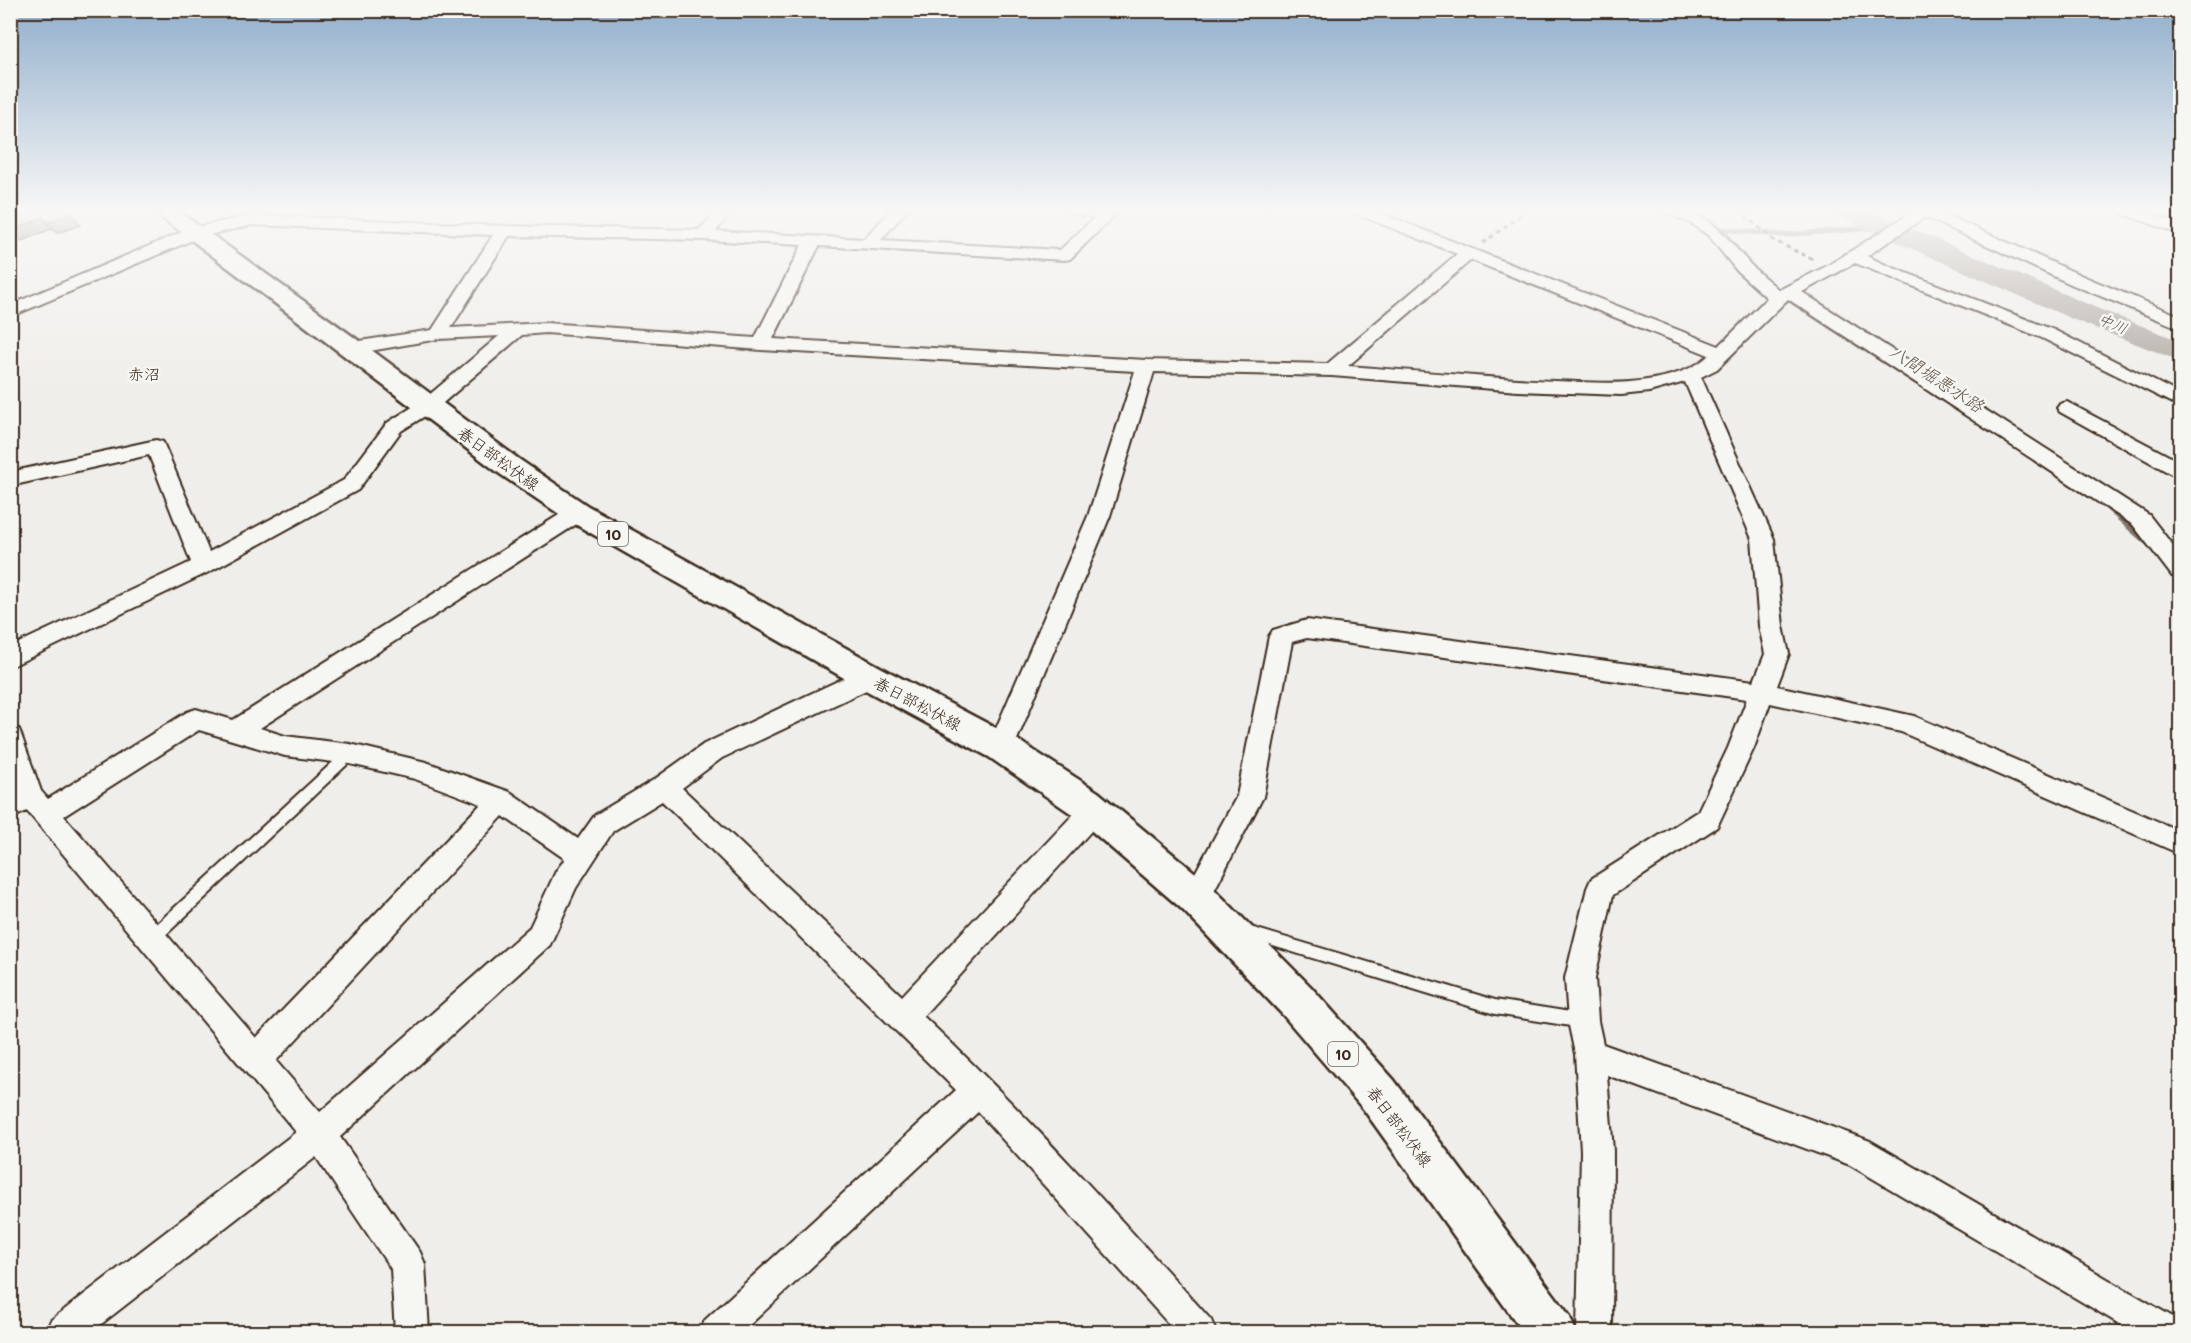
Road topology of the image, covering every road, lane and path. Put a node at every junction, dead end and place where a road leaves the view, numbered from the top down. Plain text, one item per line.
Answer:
1 (102, 273) edge
2 (250, 273) edge
3 (477, 273) edge
4 (797, 273) edge
5 (1446, 273) edge
6 (1516, 273) edge
7 (1751, 273) edge
8 (1827, 273) edge
9 (1889, 273) edge
10 (2060, 273) edge
11 (1782, 294) junction
12 (10, 312) edge
13 (2181, 322) edge
14 (518, 329) junction
15 (438, 334) junction
16 (761, 344) junction
17 (353, 348) junction
18 (1721, 353) junction
19 (1146, 366) junction
20 (1332, 370) junction
21 (1691, 375) junction
22 (2181, 401) edge
23 (429, 405) junction
24 (2067, 408) dead end
25 (2181, 470) edge
26 (10, 479) edge
27 (578, 513) junction
28 (202, 565) junction
29 (2181, 570) edge
30 (10, 657) edge
31 (870, 677) junction
32 (1761, 692) junction
33 (236, 731) junction
34 (10, 736) edge
35 (1001, 747) junction
36 (350, 754) junction
37 (664, 787) junction
38 (501, 800) junction
39 (29, 806) edge
40 (1094, 810) junction
41 (2181, 843) edge
42 (582, 856) junction
43 (1209, 911) junction
44 (152, 938) junction
45 (903, 1017) junction
46 (1583, 1021) junction
47 (1590, 1054) junction
48 (256, 1060) junction
49 (979, 1090) junction
50 (319, 1134) junction
51 (63, 1332) edge
52 (412, 1332) edge
53 (717, 1332) edge
54 (1199, 1332) edge
55 (1552, 1332) edge
56 (1594, 1332) edge
57 (2166, 1332) edge

1 - 12 street
2 - 17 main road, 春日部松伏線 / 10
3 - 15 street
4 - 16 street
5 - 20 street
6 - 18 street
7 - 11 street
8 - 11 street
9 - 22 street
10 - 13 street
11 - 18 street
11 - 29 street
14 - 15 street
14 - 16 street
14 - 23 street
15 - 17 street
16 - 19 street
17 - 23 main road, 春日部松伏線 / 10
18 - 21 street
19 - 20 street
19 - 35 street
20 - 21 street
21 - 32 street
23 - 27 main road, 春日部松伏線 / 10
23 - 28 street
24 - 25 street
26 - 28 street
27 - 31 main road, 春日部松伏線 / 10
27 - 33 street
28 - 30 street
31 - 35 main road, 春日部松伏線 / 10
31 - 37 street
32 - 41 street
32 - 43 street
32 - 46 street
33 - 36 street
33 - 39 street
34 - 39 street
35 - 40 main road, 春日部松伏線 / 10
36 - 38 street
36 - 44 lane
37 - 42 street
37 - 45 street
38 - 42 street
38 - 48 street
39 - 44 street
40 - 43 main road, 春日部松伏線 / 10
40 - 45 street
42 - 50 street
43 - 46 lane
43 - 55 main road, 春日部松伏線 / 10
44 - 48 street
45 - 49 street
46 - 47 street
47 - 56 street
47 - 57 street
48 - 50 street
49 - 53 street
49 - 54 street
50 - 51 street
50 - 52 street

